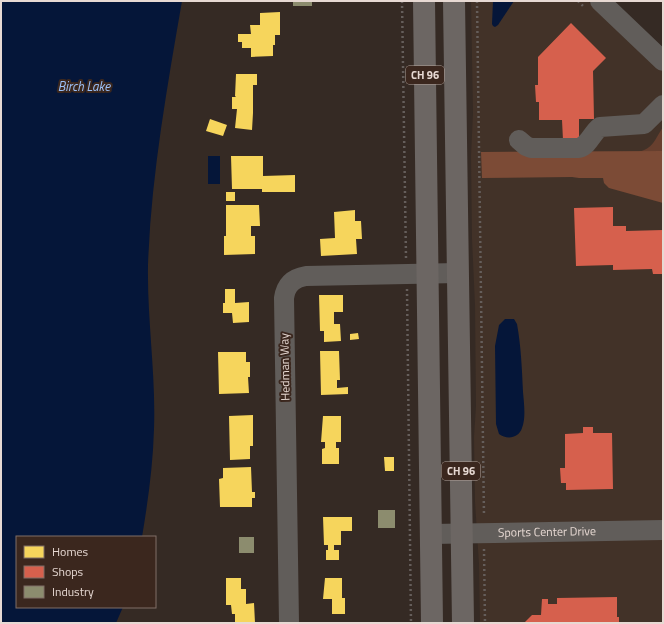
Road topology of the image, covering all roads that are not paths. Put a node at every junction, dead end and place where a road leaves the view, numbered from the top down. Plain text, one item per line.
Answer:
1 (424, 1) edge
2 (454, 1) edge
3 (600, 1) edge
4 (663, 61) edge
5 (663, 105) edge
6 (520, 140) dead end
7 (458, 273) junction
8 (428, 274) junction
9 (663, 530) edge
10 (462, 533) junction
11 (431, 534) junction
12 (289, 623) edge
13 (432, 623) edge
14 (463, 623) edge

1 - 8 main road, CH 96
2 - 7 main road, CH 96
3 - 4 street
5 - 6 street
7 - 8 street, Hedman Way
7 - 10 main road, CH 96
8 - 11 main road, CH 96
8 - 12 street, Hedman Way
9 - 10 street, Sports Center Drive
10 - 11 street, Sports Center Drive
10 - 14 main road, CH 96
11 - 13 main road, CH 96

